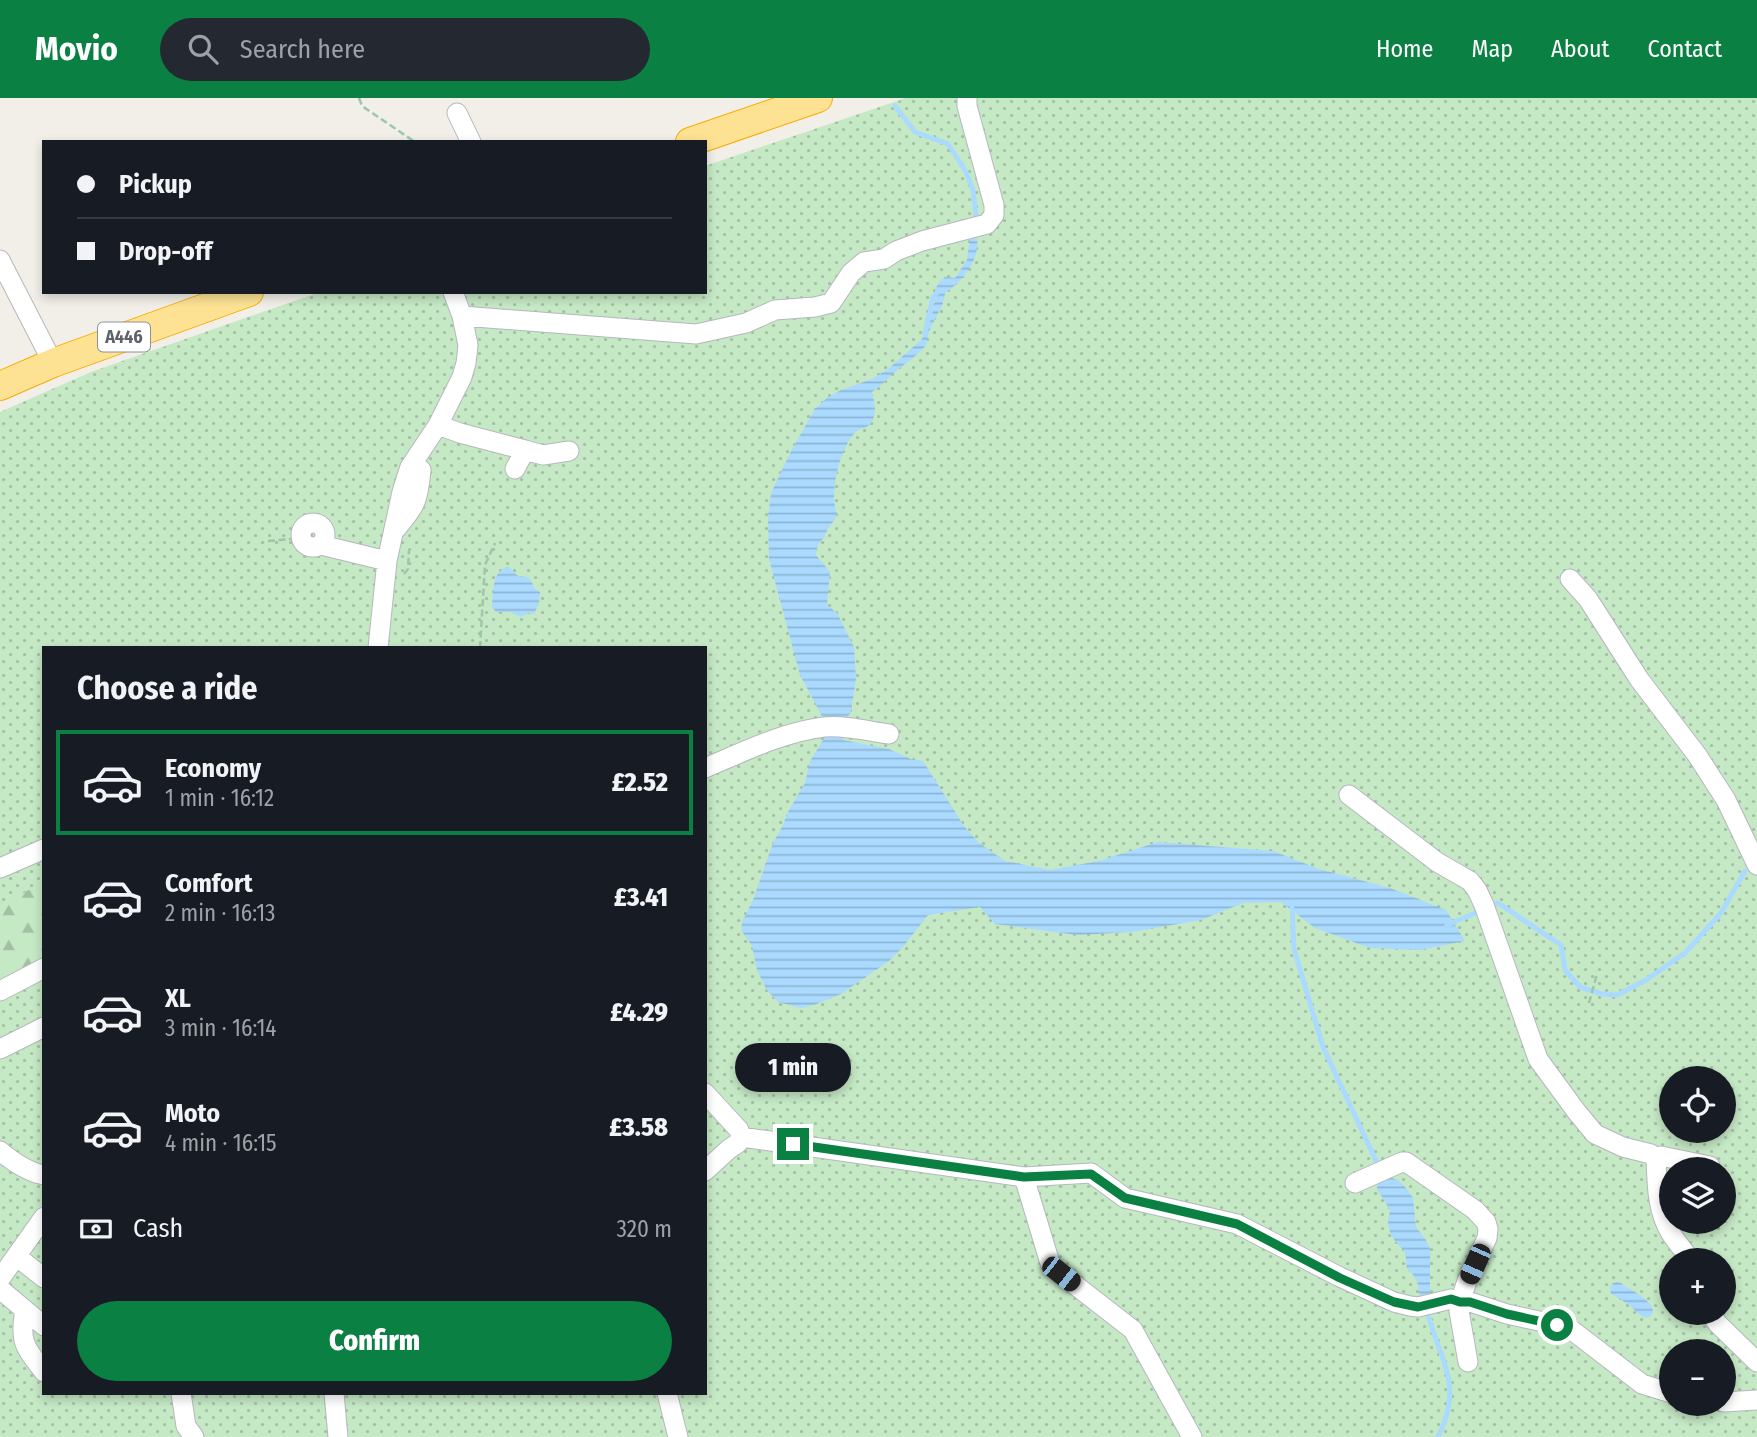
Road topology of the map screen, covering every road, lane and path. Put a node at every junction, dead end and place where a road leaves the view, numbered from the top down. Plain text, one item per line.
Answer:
1 (359, 98) edge
2 (818, 98) edge
3 (967, 98) edge
4 (457, 113) dead end
5 (412, 140) edge
6 (470, 140) edge
7 (696, 140) edge
8 (0, 260) edge
9 (243, 294) edge
10 (454, 294) edge
11 (462, 316) junction
12 (53, 363) junction
13 (0, 386) edge
14 (438, 425) junction
15 (525, 450) junction
16 (569, 451) dead end
17 (515, 469) dead end
18 (302, 538) joint
19 (268, 541) dead end
20 (495, 543) dead end
21 (387, 561) junction
22 (1570, 579) dead end
23 (378, 646) edge
24 (480, 646) edge
25 (889, 734) dead end
26 (707, 767) edge
27 (1349, 795) dead end
28 (42, 850) edge
29 (1757, 865) edge
30 (0, 867) edge
31 (42, 969) edge
32 (1597, 974) dead end
33 (0, 991) edge
34 (1589, 1003) dead end
35 (42, 1028) edge
36 (0, 1049) edge
37 (707, 1095) edge
38 (741, 1137) junction
39 (0, 1151) edge
40 (1656, 1156) junction
41 (1661, 1157) edge
42 (707, 1169) edge
43 (42, 1175) edge
44 (1024, 1177) junction
45 (1355, 1183) dead end
46 (42, 1220) edge
47 (1681, 1248) edge
48 (16, 1256) junction
49 (42, 1276) edge
50 (0, 1279) edge
51 (0, 1289) edge
52 (1450, 1301) junction
53 (25, 1310) junction
54 (42, 1324) edge
55 (1719, 1325) edge
56 (1468, 1362) dead end
57 (1757, 1362) edge
58 (42, 1369) edge
59 (1659, 1389) edge
60 (181, 1395) edge
61 (334, 1395) edge
62 (668, 1395) edge
63 (1757, 1400) edge
64 (1736, 1401) edge
65 (188, 1433) edge
66 (338, 1437) edge
67 (678, 1437) edge
68 (1192, 1437) edge

1 - 5 path
2 - 7 highway
3 - 11 lane
4 - 6 lane
8 - 12 lane
9 - 12 highway, A446
10 - 11 lane
11 - 14 lane
12 - 13 highway, A446
14 - 15 lane
14 - 21 lane
15 - 16 lane
15 - 17 lane
18 - 19 path
18 - 21 lane
20 - 24 path
21 - 23 lane
22 - 29 lane
25 - 26 lane
27 - 40 lane
28 - 30 lane
31 - 33 lane
32 - 34 path
35 - 36 lane
37 - 38 lane
38 - 42 lane
38 - 44 lane
39 - 43 lane
40 - 41 lane
40 - 47 lane
44 - 52 lane
44 - 68 lane
45 - 52 lane
46 - 48 lane
48 - 49 lane
48 - 50 lane
51 - 53 lane
52 - 56 lane
52 - 59 lane
53 - 54 lane
53 - 58 lane
55 - 57 lane
60 - 65 lane
61 - 66 lane
62 - 67 lane
63 - 64 lane

